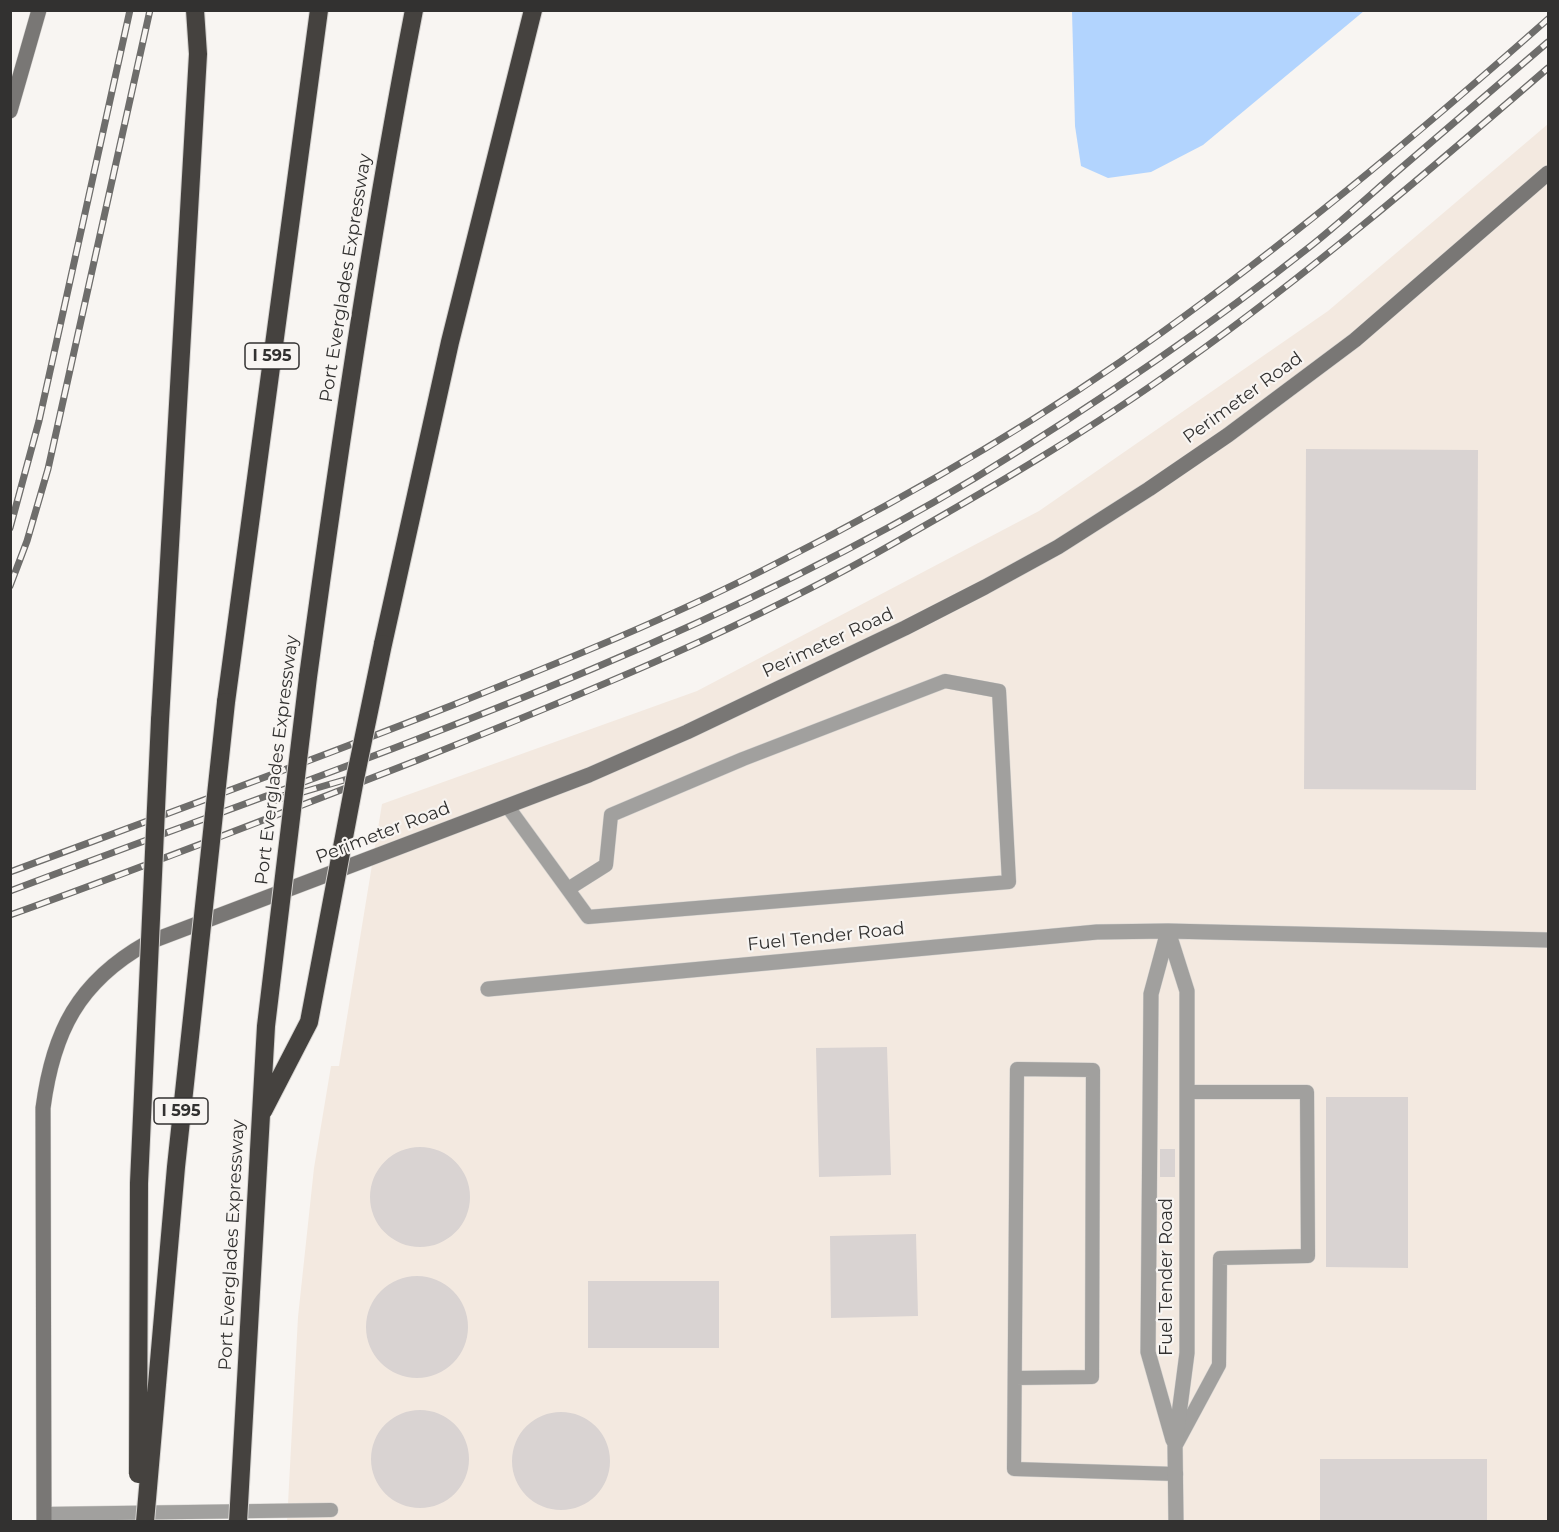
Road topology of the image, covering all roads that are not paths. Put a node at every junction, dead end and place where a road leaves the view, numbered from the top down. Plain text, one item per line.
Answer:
1 (39, 10) edge
2 (195, 10) edge
3 (319, 10) edge
4 (414, 10) edge
5 (533, 10) edge
6 (10, 111) edge
7 (1548, 173) edge
8 (508, 807) junction
9 (568, 889) junction
10 (1168, 931) junction
11 (1548, 940) edge
12 (488, 989) dead end
13 (1187, 1092) junction
14 (260, 1118) junction
15 (1015, 1378) junction
16 (1175, 1445) junction
17 (1176, 1474) junction
18 (331, 1510) dead end
19 (44, 1518) edge
20 (138, 1521) edge
21 (145, 1521) edge
22 (238, 1521) edge
23 (1176, 1521) edge

1 - 6 street
2 - 20 highway, bridge
3 - 21 highway, I 595, bridge
4 - 14 highway, Port Everglades Expressway, bridge
5 - 14 highway, bridge
7 - 8 street, Perimeter Road
8 - 9 lane
8 - 19 street, Perimeter Road
9 - 9 lane
10 - 11 street, Fuel Tender Road
10 - 12 street, Fuel Tender Road
10 - 13 street, Fuel Tender Road
10 - 16 street, Fuel Tender Road
13 - 16 street, Fuel Tender Road
13 - 16 lane
14 - 22 highway, Port Everglades Expressway, bridge
15 - 15 lane
15 - 17 lane
16 - 17 street, Fuel Tender Road
17 - 23 street, Fuel Tender Road
18 - 19 lane

